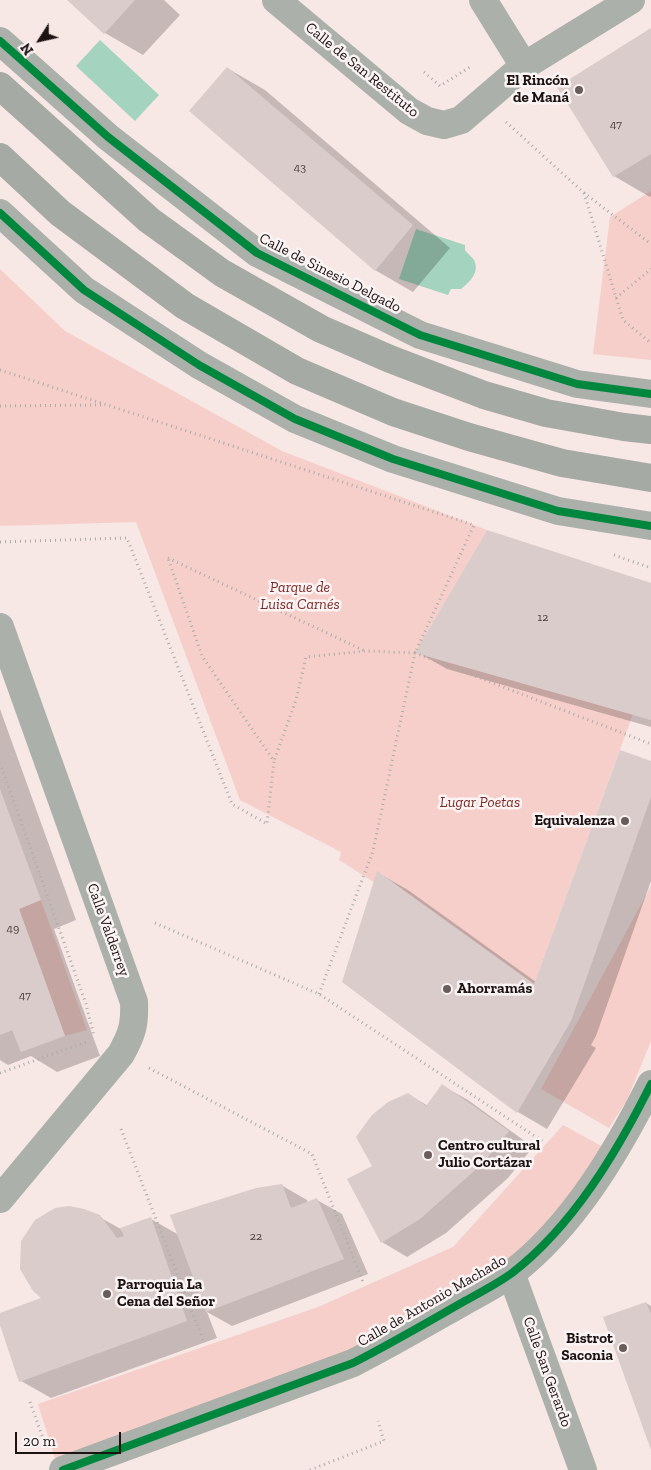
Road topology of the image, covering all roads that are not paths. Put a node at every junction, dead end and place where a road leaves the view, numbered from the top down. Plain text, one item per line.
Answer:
1 (276, 0) edge
2 (483, 0) edge
3 (631, 0) edge
4 (0, 41) edge
5 (524, 66) junction
6 (0, 86) edge
7 (0, 156) edge
8 (0, 213) edge
9 (651, 394) edge
10 (651, 430) edge
11 (651, 478) edge
12 (651, 526) edge
13 (0, 628) edge
14 (651, 1084) edge
15 (0, 1199) edge
16 (511, 1273) junction
17 (63, 1470) edge
18 (583, 1470) edge

1 - 5 street, Calle de San Restituto
2 - 5 street
3 - 5 street, Calle de San Restituto
4 - 9 street, Calle de Sinesio Delgado
6 - 10 main road
7 - 11 main road
8 - 12 street
13 - 15 street, Calle Valderrey
14 - 16 street, Calle de Antonio Machado
16 - 17 street, Calle de Antonio Machado
16 - 18 street, Calle San Gerardo

